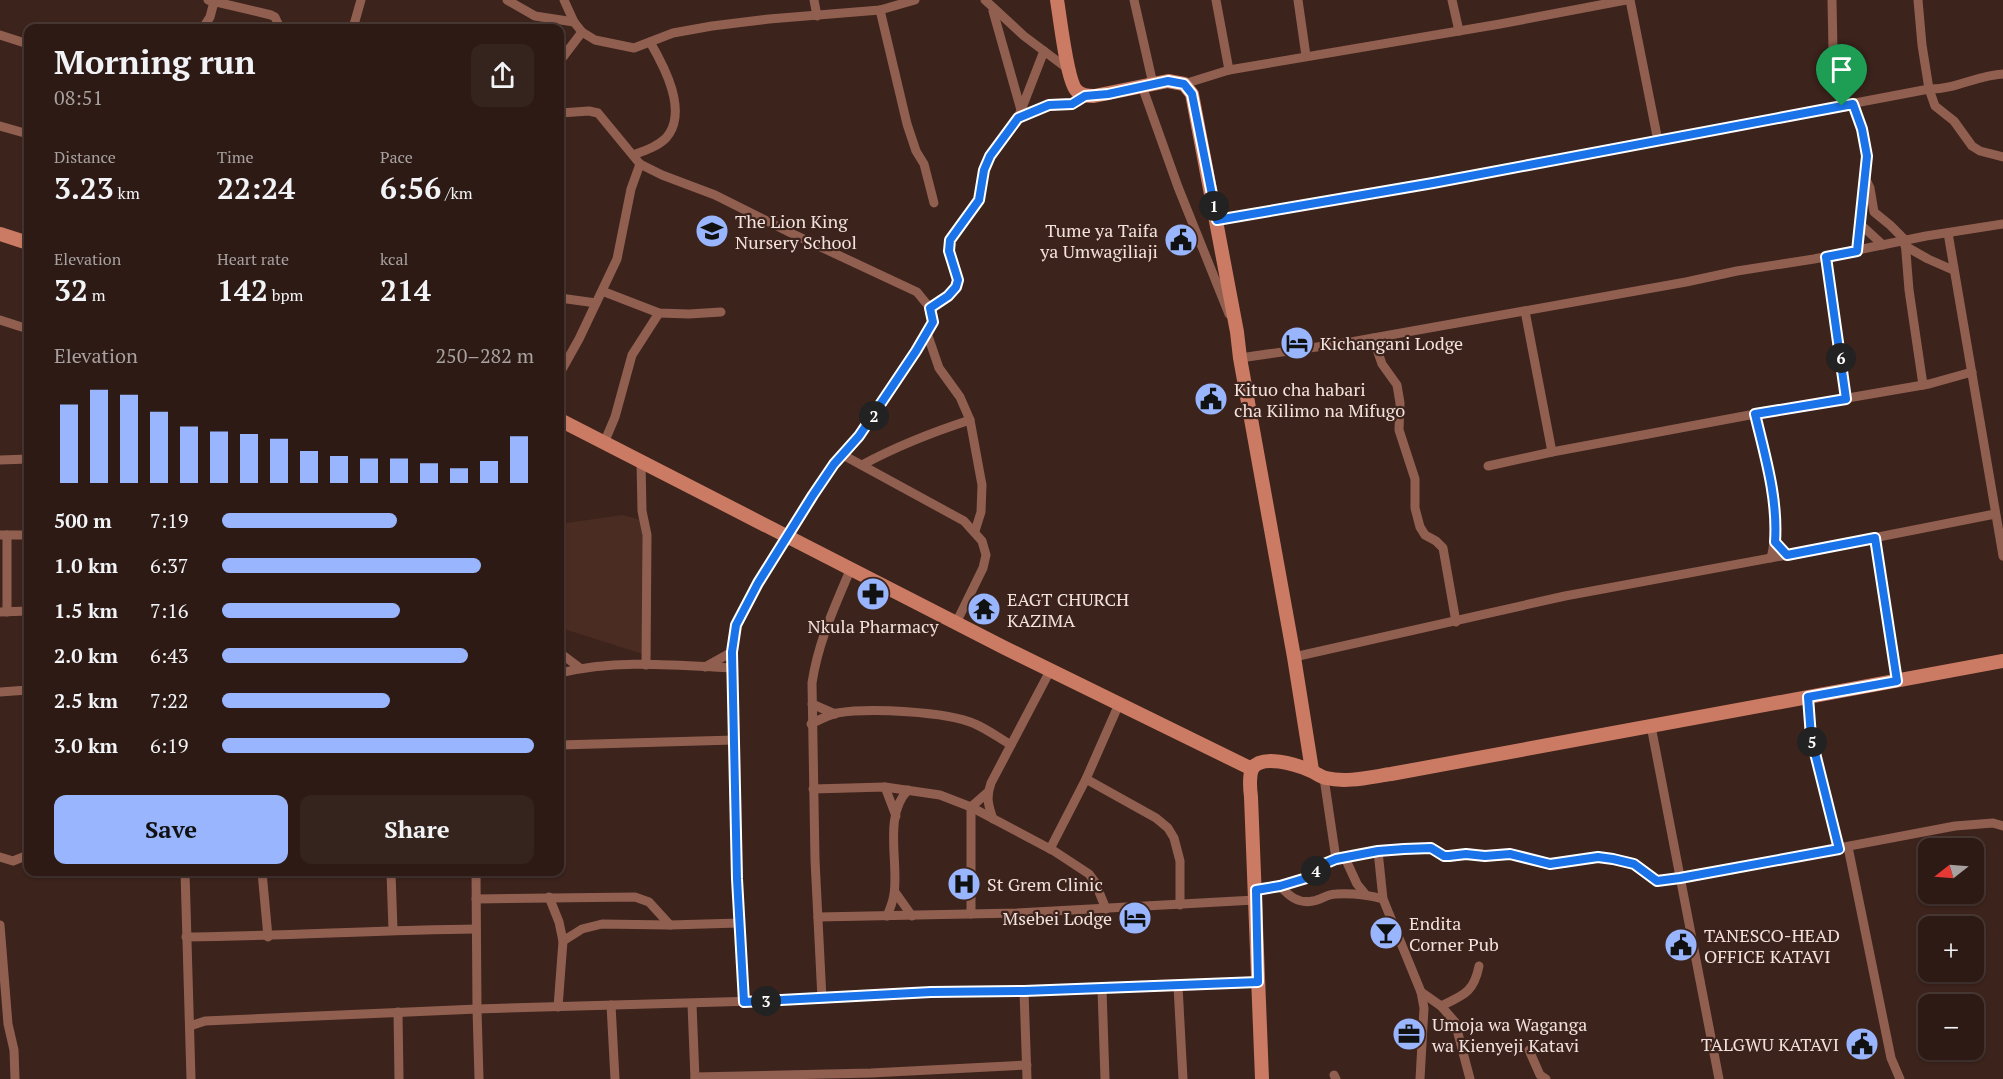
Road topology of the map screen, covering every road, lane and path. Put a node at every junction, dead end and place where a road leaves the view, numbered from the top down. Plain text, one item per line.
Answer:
1 (361, 0) edge
2 (507, 0) edge
3 (564, 0) edge
4 (814, 0) edge
5 (915, 0) edge
6 (985, 0) edge
7 (1057, 0) edge
8 (1134, 0) edge
9 (1216, 0) edge
10 (1298, 0) edge
11 (1452, 0) edge
12 (1628, 0) edge
13 (1832, 0) edge
14 (1918, 0) edge
15 (211, 1) edge
16 (993, 9) junction
17 (880, 10) junction
18 (817, 16) junction
19 (574, 22) junction
20 (545, 23) edge
21 (206, 24) edge
22 (278, 24) edge
23 (354, 24) edge
24 (1459, 31) junction
25 (582, 32) junction
26 (0, 35) edge
27 (650, 42) junction
28 (24, 43) edge
29 (1044, 51) junction
30 (564, 56) edge
31 (1306, 56) junction
32 (1068, 69) junction
33 (1229, 70) junction
34 (2003, 74) edge
35 (1184, 84) junction
36 (1148, 85) junction
37 (1929, 89) junction
38 (1085, 96) junction
39 (1853, 104) junction
40 (1842, 106) junction
41 (564, 113) edge
42 (1020, 114) junction
43 (0, 126) edge
44 (24, 133) edge
45 (1658, 141) junction
46 (633, 155) junction
47 (2003, 157) edge
48 (640, 164) junction
49 (1865, 178) junction
50 (934, 203) dead end
51 (1217, 220) junction
52 (1859, 223) junction
53 (2003, 224) edge
54 (1948, 233) junction
55 (0, 234) edge
56 (24, 242) edge
57 (1905, 243) junction
58 (1883, 245) junction
59 (1857, 251) junction
60 (1826, 257) junction
61 (1953, 270) junction
62 (602, 291) junction
63 (564, 299) edge
64 (596, 303) junction
65 (930, 308) junction
66 (1525, 311) junction
67 (721, 312) dead end
68 (659, 313) junction
69 (0, 320) edge
70 (24, 328) edge
71 (1237, 332) junction
72 (927, 333) junction
73 (1373, 338) junction
74 (1240, 358) junction
75 (564, 366) edge
76 (1972, 372) junction
77 (1923, 385) junction
78 (1846, 399) junction
79 (1755, 414) junction
80 (970, 420) junction
81 (564, 422) edge
82 (604, 443) junction
83 (1552, 452) junction
84 (843, 455) junction
85 (24, 459) edge
86 (0, 460) edge
87 (641, 462) junction
88 (862, 465) junction
89 (1488, 466) dead end
90 (1995, 514) junction
91 (975, 531) junction
92 (3, 535) edge
93 (24, 535) edge
94 (785, 537) junction
95 (1875, 538) junction
96 (1775, 542) junction
97 (1787, 555) junction
98 (2003, 556) edge
99 (1772, 558) junction
100 (851, 568) junction
101 (24, 611) edge
102 (3, 612) edge
103 (1456, 622) junction
104 (956, 623) junction
105 (732, 652) junction
106 (564, 656) edge
107 (1294, 657) junction
108 (2003, 662) edge
109 (646, 665) junction
110 (705, 667) junction
111 (580, 668) junction
112 (732, 668) junction
113 (1051, 669) junction
114 (564, 672) edge
115 (1897, 681) junction
116 (24, 690) edge
117 (0, 692) edge
118 (1808, 697) junction
119 (812, 704) junction
120 (1119, 704) junction
121 (835, 714) junction
122 (811, 724) junction
123 (1651, 726) junction
124 (734, 740) junction
125 (564, 745) edge
126 (1011, 745) junction
127 (1252, 769) junction
128 (1318, 774) junction
129 (1086, 779) junction
130 (885, 787) junction
131 (813, 789) junction
132 (908, 790) junction
133 (987, 793) junction
134 (970, 807) junction
135 (896, 816) junction
136 (993, 819) junction
137 (2003, 826) edge
138 (1057, 835) junction
139 (1035, 841) junction
140 (1843, 848) junction
141 (1050, 849) junction
142 (1378, 851) junction
143 (0, 857) edge
144 (24, 857) edge
145 (1340, 858) junction
146 (185, 876) edge
147 (262, 876) edge
148 (391, 876) edge
149 (476, 876) edge
150 (1680, 878) junction
151 (1280, 886) junction
152 (895, 892) junction
153 (1255, 895) junction
154 (1366, 895) junction
155 (549, 897) junction
156 (476, 899) junction
157 (1383, 899) junction
158 (1180, 905) junction
159 (1106, 909) junction
160 (971, 914) junction
161 (912, 915) junction
162 (887, 916) junction
163 (818, 917) junction
164 (739, 923) junction
165 (0, 925) edge
166 (670, 925) junction
167 (476, 929) junction
168 (393, 930) junction
169 (268, 936) junction
170 (186, 937) junction
171 (563, 941) junction
172 (1479, 966) dead end
173 (1258, 982) junction
174 (1178, 986) junction
175 (1102, 989) junction
176 (1024, 991) junction
177 (1422, 992) junction
178 (822, 999) junction
179 (744, 1002) junction
180 (692, 1004) junction
181 (611, 1005) junction
182 (1441, 1006) junction
183 (558, 1007) junction
184 (477, 1008) junction
185 (189, 1011) junction
186 (398, 1012) junction
187 (205, 1021) junction
188 (190, 1026) junction
189 (1529, 1050) dead end
190 (1027, 1065) junction
191 (948, 1074) edge
192 (871, 1076) edge
193 (695, 1078) edge
194 (15, 1079) edge
195 (192, 1079) edge
196 (399, 1079) edge
197 (480, 1079) edge
198 (615, 1079) edge
199 (1027, 1079) edge
200 (1105, 1079) edge
201 (1183, 1079) edge
202 (1262, 1079) edge
203 (1420, 1079) edge
204 (1470, 1079) edge
205 (1546, 1079) edge
206 (1719, 1079) edge
207 (1900, 1079) edge

1 - 23 street
2 - 20 street
3 - 19 street
4 - 18 street
5 - 17 street
6 - 16 street
7 - 32 street
8 - 36 street
9 - 33 street
10 - 31 street
11 - 24 street
12 - 24 street
12 - 45 street
13 - 40 street
14 - 37 street
15 - 21 street
15 - 22 street
16 - 29 street
16 - 42 street
17 - 18 street
17 - 50 street
18 - 27 street
19 - 20 street
19 - 25 street
24 - 31 street
25 - 27 street
25 - 30 street
26 - 28 street
27 - 46 street
29 - 32 street
29 - 42 street
31 - 33 street
32 - 38 street
33 - 35 street
34 - 37 street
35 - 36 street
35 - 51 street
36 - 38 street
36 - 71 street
37 - 39 street
37 - 47 street
38 - 42 street
39 - 40 street
39 - 49 street
40 - 45 street
41 - 46 street
42 - 65 street
43 - 44 street
45 - 51 street
46 - 48 street
48 - 62 street
48 - 65 street
49 - 52 street
49 - 57 street
51 - 71 street
52 - 58 street
52 - 59 street
53 - 54 street
54 - 57 street
54 - 61 street
55 - 56 street
57 - 58 street
57 - 61 street
57 - 77 street
58 - 59 street
59 - 60 street
60 - 66 street
60 - 78 street
61 - 76 street
62 - 64 street
62 - 68 street
63 - 64 street
64 - 75 street
65 - 72 street
66 - 73 street
66 - 83 street
67 - 68 street
68 - 82 street
69 - 70 street
71 - 74 street
72 - 80 street
72 - 84 street
73 - 74 street
73 - 103 street
74 - 107 street
76 - 77 street
76 - 90 street
77 - 78 street
78 - 79 street
79 - 83 street
79 - 96 street
80 - 88 street
80 - 91 street
81 - 82 street
82 - 87 street
83 - 89 street
84 - 88 street
84 - 94 street
85 - 86 street
87 - 94 street
87 - 109 street
88 - 91 street
90 - 95 street
90 - 98 street
91 - 104 street
92 - 93 street
92 - 102 street
94 - 100 street
94 - 105 street
95 - 97 street
95 - 115 street
96 - 97 street
96 - 99 street
97 - 99 street
99 - 103 street
100 - 104 street
100 - 119 street
101 - 102 street
103 - 107 street
104 - 113 street
105 - 110 street
105 - 112 street
106 - 111 street
107 - 128 street
108 - 115 street
109 - 110 street
109 - 111 street
110 - 112 street
111 - 114 street
112 - 124 street
113 - 120 street
113 - 126 street
115 - 118 street
116 - 117 street
118 - 123 street
118 - 140 street
119 - 121 street
119 - 122 street
120 - 127 street
120 - 129 street
121 - 122 street
121 - 126 street
122 - 131 street
123 - 128 street
123 - 150 street
124 - 125 street
124 - 164 street
126 - 133 street
127 - 128 street
127 - 153 street
128 - 145 street
129 - 138 street
129 - 158 street
130 - 131 street
130 - 132 street
130 - 135 street
131 - 163 street
132 - 134 street
132 - 135 street
133 - 134 street
133 - 136 street
134 - 136 street
134 - 160 street
135 - 152 street
136 - 139 street
137 - 140 street
138 - 139 street
138 - 141 street
139 - 141 street
140 - 150 street
140 - 207 street
141 - 159 street
142 - 145 street
142 - 150 street
142 - 157 street
143 - 144 street
145 - 151 street
145 - 154 street
146 - 170 street
147 - 169 street
148 - 168 street
149 - 156 street
150 - 206 street
151 - 153 street
151 - 154 street
152 - 161 street
152 - 162 street
153 - 158 street
153 - 173 street
154 - 157 street
155 - 156 street
155 - 166 street
155 - 171 street
156 - 167 street
157 - 177 street
158 - 159 street
159 - 160 street
160 - 161 street
161 - 162 street
162 - 163 street
163 - 178 street
164 - 166 street
164 - 179 street
165 - 194 street
166 - 171 street
167 - 168 street
167 - 184 street
168 - 169 street
169 - 170 street
170 - 185 street
171 - 183 street
172 - 182 street
173 - 174 street
173 - 202 street
174 - 175 street
174 - 201 street
175 - 176 street
175 - 200 street
176 - 178 street
176 - 190 street
177 - 182 street
177 - 203 street
178 - 179 street
179 - 180 street
180 - 181 street
180 - 193 street
181 - 183 street
181 - 198 street
182 - 204 street
183 - 184 street
184 - 186 street
184 - 197 street
185 - 187 street
185 - 188 street
186 - 187 street
186 - 196 street
187 - 188 street
188 - 195 street
189 - 205 street
190 - 191 street
190 - 199 street
191 - 192 street
192 - 193 street

